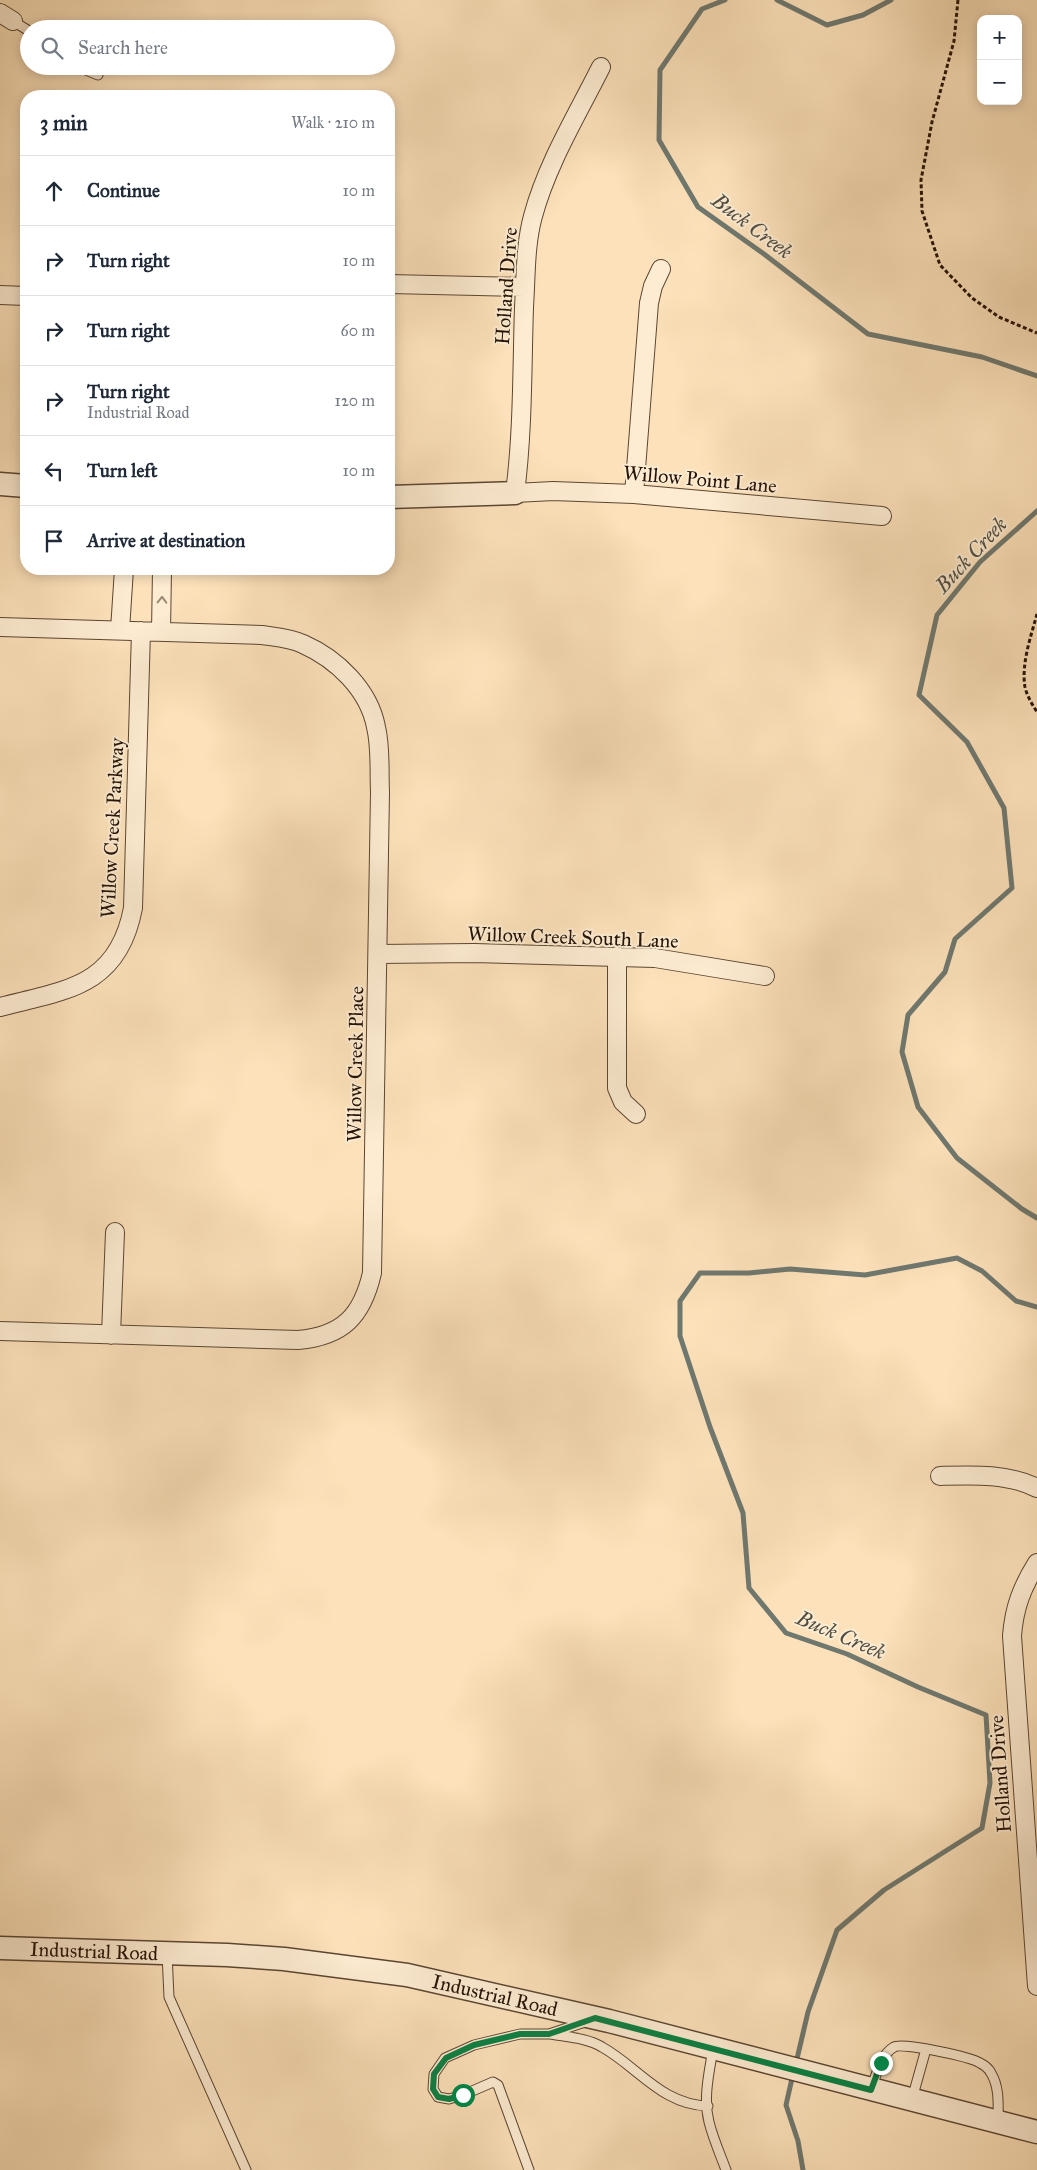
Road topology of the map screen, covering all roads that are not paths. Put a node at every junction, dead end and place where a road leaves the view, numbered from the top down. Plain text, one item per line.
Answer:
1 (6, 17) edge
2 (20, 26) edge
3 (601, 67) dead end
4 (661, 268) dead end
5 (395, 284) edge
6 (525, 287) junction
7 (0, 295) edge
8 (20, 296) edge
9 (0, 484) edge
10 (20, 486) edge
11 (514, 492) junction
12 (634, 494) junction
13 (395, 497) edge
14 (882, 516) dead end
15 (124, 575) edge
16 (162, 575) edge
17 (0, 626) edge
18 (120, 630) junction
19 (141, 631) junction
20 (161, 632) junction
21 (378, 954) junction
22 (617, 956) junction
23 (765, 976) dead end
24 (0, 1007) edge
25 (636, 1114) dead end
26 (115, 1232) dead end
27 (0, 1331) edge
28 (111, 1335) junction
29 (940, 1476) dead end
30 (1037, 1488) edge
31 (1037, 1564) edge
32 (0, 1948) edge
33 (167, 1954) junction
34 (1037, 1986) edge
35 (595, 2018) junction
36 (549, 2034) junction
37 (714, 2049) junction
38 (926, 2049) junction
39 (871, 2090) junction
40 (912, 2101) junction
41 (708, 2106) junction
42 (998, 2122) junction
43 (1037, 2132) edge
44 (246, 2170) edge
45 (529, 2170) edge
46 (726, 2170) edge

1 - 2 lane
3 - 6 street, Holland Drive
4 - 12 street
5 - 6 street
6 - 11 street, Holland Drive
7 - 8 street
9 - 10 street
11 - 12 street, Willow Point Lane
11 - 13 street
12 - 14 street, Willow Point Lane
15 - 18 street
20 -> 16 street
17 - 18 street, Willow Creek Place
18 - 19 street, Willow Creek Place
19 - 20 street, Willow Creek Place
19 - 24 street, Willow Creek Parkway
20 - 21 street, Willow Creek Place
21 - 22 street, Willow Creek South Lane
21 - 28 street, Willow Creek Place
22 - 23 street, Willow Creek South Lane
22 - 25 street
26 - 28 street
27 - 28 street, Willow Creek Place
29 - 30 street
31 - 34 street, Holland Drive
32 - 33 street, Industrial Road
33 - 35 street, Industrial Road
33 - 44 lane
35 - 36 lane
35 - 37 street, Industrial Road
36 - 41 lane
36 - 45 lane
37 - 39 street, Industrial Road
37 - 41 lane
38 - 39 lane
38 - 40 lane
38 - 42 lane
39 - 40 street, Industrial Road
40 - 42 street, Industrial Road
41 - 46 lane
42 - 43 street, Industrial Road

